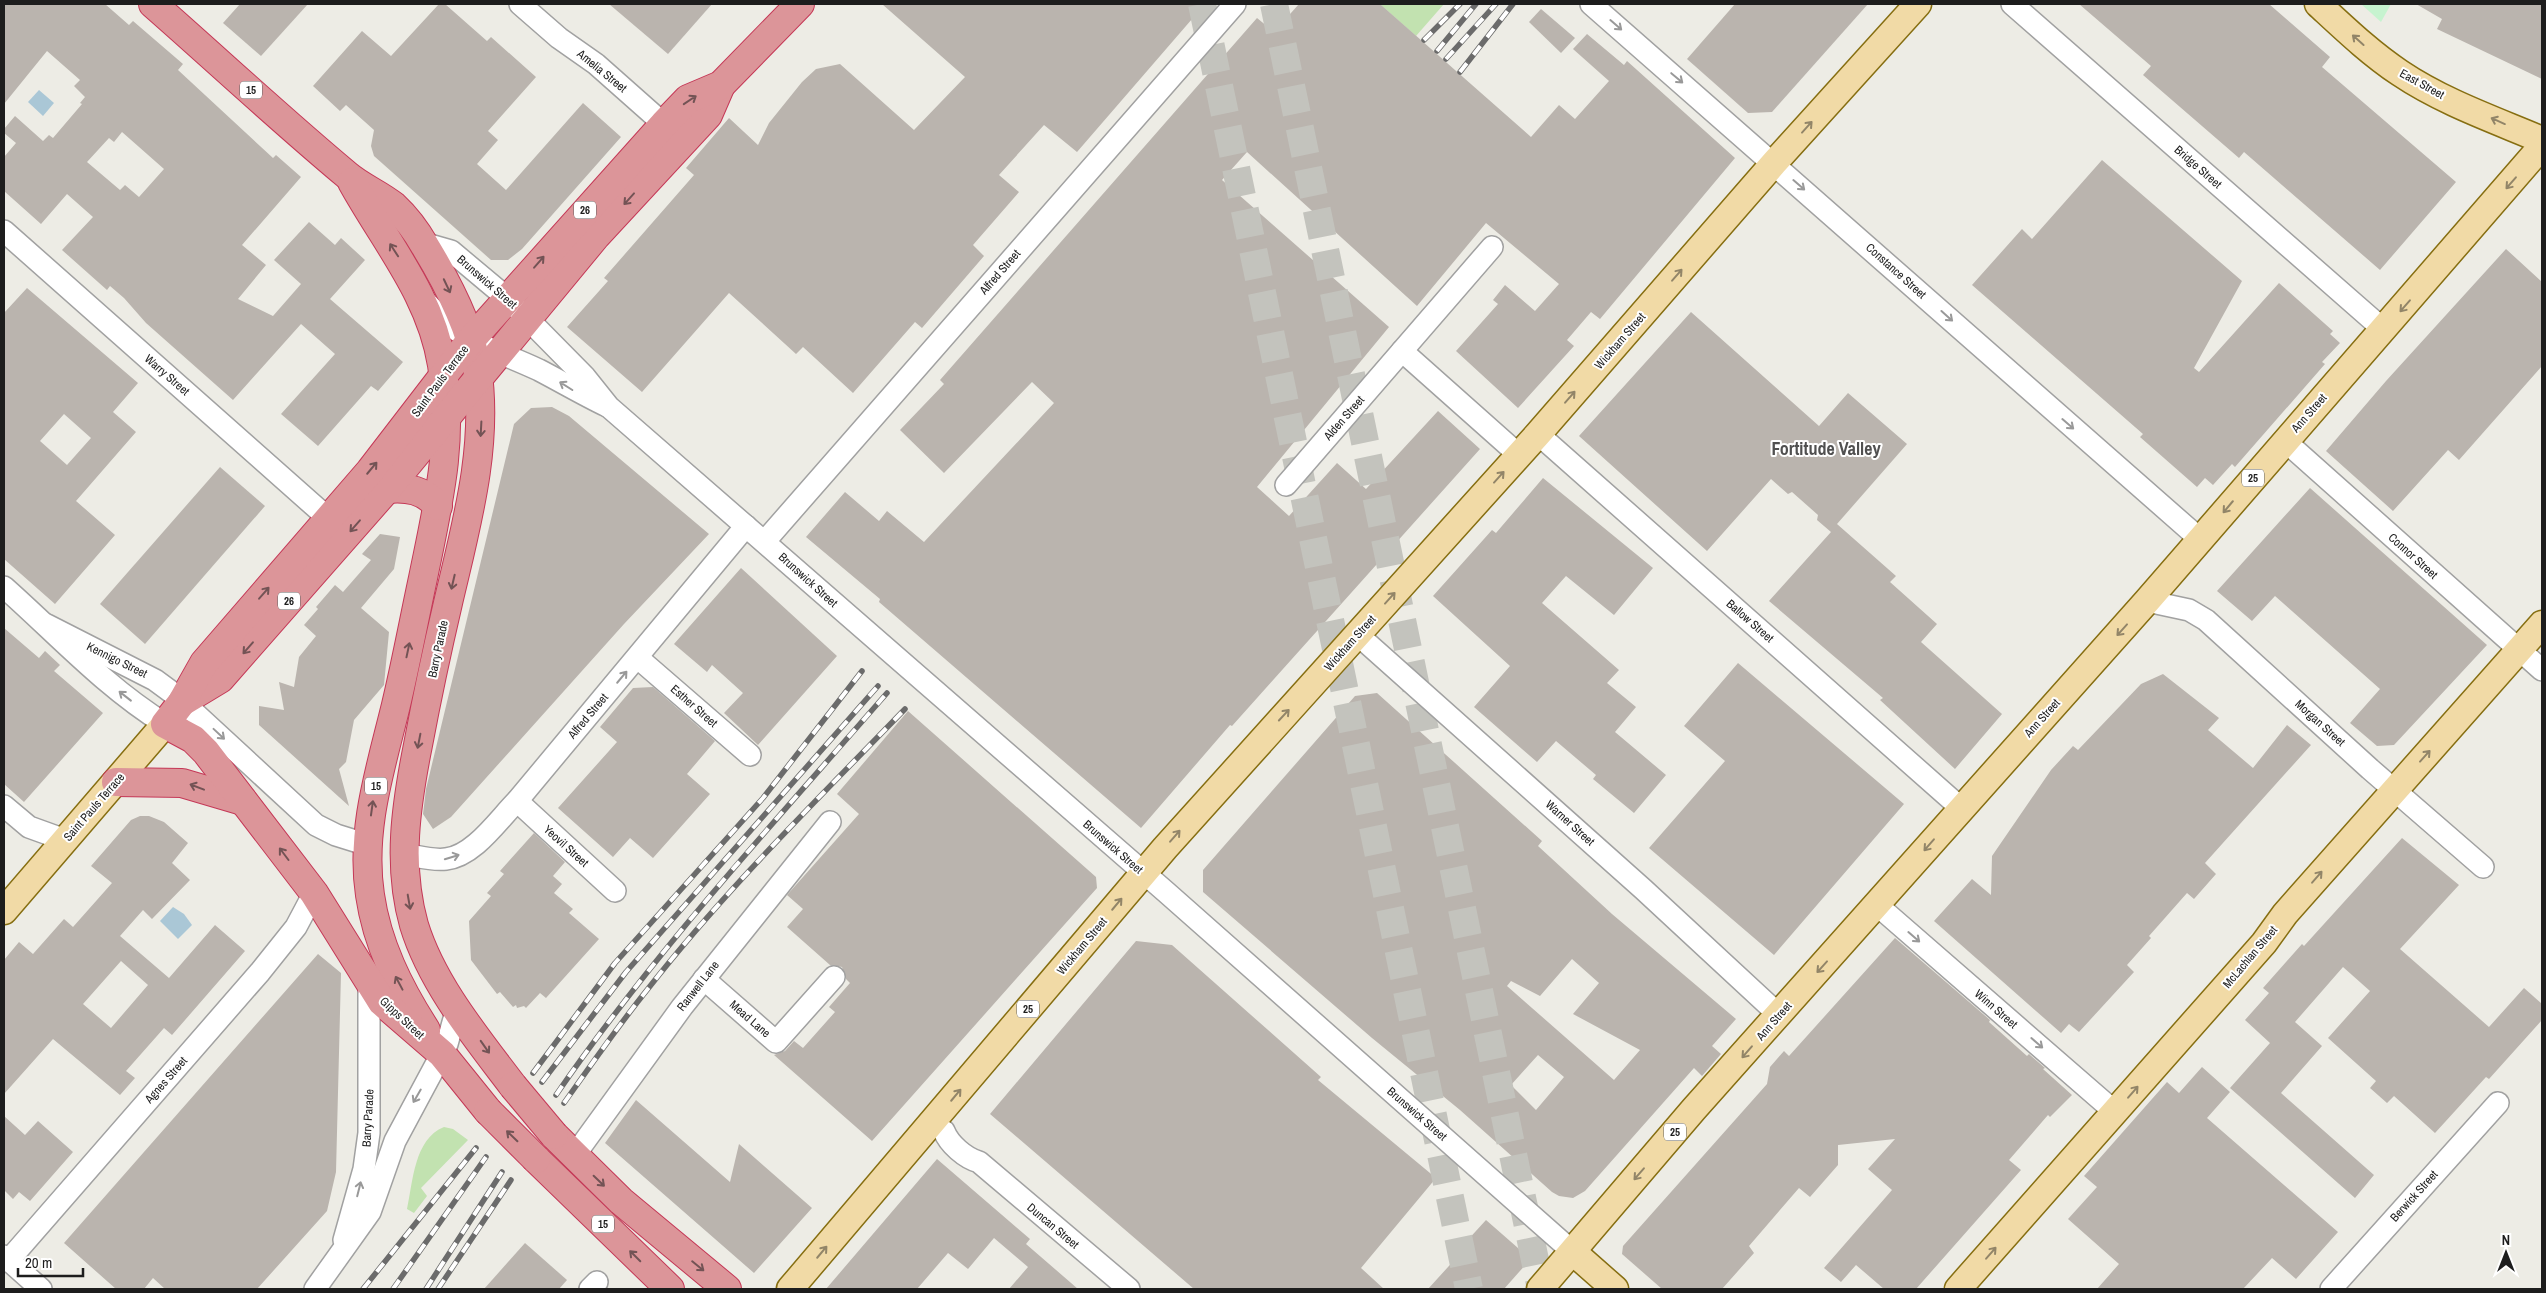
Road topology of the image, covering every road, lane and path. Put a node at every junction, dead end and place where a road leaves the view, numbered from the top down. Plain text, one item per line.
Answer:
1 (153, 4) edge
2 (520, 4) edge
3 (800, 4) edge
4 (1235, 4) edge
5 (1591, 4) edge
6 (1918, 4) edge
7 (2012, 4) edge
8 (2318, 4) edge
9 (673, 132) junction
10 (2542, 140) edge
11 (2542, 146) edge
12 (1774, 163) junction
13 (349, 178) junction
14 (4, 231) edge
15 (423, 243) junction
16 (1492, 247) dead end
17 (418, 293) junction
18 (507, 298) junction
19 (528, 318) junction
20 (2384, 330) junction
21 (470, 341) junction
22 (1402, 351) junction
23 (499, 354) junction
24 (443, 376) junction
25 (478, 380) junction
26 (610, 407) junction
27 (446, 419) junction
28 (1538, 434) junction
29 (2285, 441) junction
30 (1519, 455) junction
31 (1286, 485) dead end
32 (387, 489) junction
33 (438, 506) junction
34 (329, 519) junction
35 (746, 526) junction
36 (2201, 540) junction
37 (765, 541) junction
38 (4, 587) edge
39 (2147, 601) junction
40 (2542, 624) edge
41 (47, 625) junction
42 (1358, 635) junction
43 (2520, 650) junction
44 (638, 658) junction
45 (2542, 670) edge
46 (182, 702) junction
47 (165, 724) junction
48 (750, 755) dead end
49 (116, 782) junction
50 (2394, 789) junction
51 (244, 800) junction
52 (517, 801) junction
53 (4, 806) edge
54 (1962, 809) junction
55 (830, 822) dead end
56 (65, 840) junction
57 (368, 845) junction
58 (404, 854) junction
59 (2483, 867) dead end
60 (1144, 873) junction
61 (615, 891) dead end
62 (314, 893) junction
63 (1877, 905) junction
64 (4, 911) edge
65 (834, 976) dead end
66 (704, 979) junction
67 (369, 980) junction
68 (457, 1008) junction
69 (1778, 1015) junction
70 (442, 1054) junction
71 (2498, 1103) dead end
72 (2115, 1112) junction
73 (939, 1126) junction
74 (574, 1156) junction
75 (1573, 1252) junction
76 (341, 1253) junction
77 (6, 1258) edge
78 (41, 1289) edge
79 (315, 1289) edge
80 (670, 1289) edge
81 (727, 1289) edge
82 (790, 1289) edge
83 (1128, 1289) edge
84 (1540, 1289) edge
85 (1615, 1289) edge
86 (1958, 1289) edge
87 (2331, 1289) edge

1 - 13 highway, Brunswick Street / 15
2 - 9 street, Amelia Street
3 - 9 highway, Saint Pauls Terrace / 26
4 - 37 street, Alfred Street
5 -> 12 street, Constance Street
12 -> 6 main road, Wickham Street
7 - 20 street, Bridge Street
10 -> 8 main road, East Street
18 -> 9 highway, Saint Pauls Terrace / 26
9 -> 19 highway, Saint Pauls Terrace / 26
11 -> 20 main road, Ann Street / 25
28 -> 12 main road, Wickham Street
12 -> 36 street, Constance Street
13 - 15 highway, Brunswick Street / 15
17 -> 13 highway, Brunswick Street / 15
14 - 34 street, Warry Street
15 - 18 street, Brunswick Street
15 -> 21 highway, Barry Parade / 15
16 - 22 street, Alden Street
17 - 21 street, Brunswick Street
17 - 24 highway, Brunswick Street / 15
18 - 19 street, Brunswick Street
18 - 21 highway, Saint Pauls Terrace / 26
19 - 23 highway, Saint Pauls Terrace / 26
19 - 26 street, Brunswick Street
20 - 29 main road, Ann Street / 25
21 - 23 street, Brunswick Street
21 - 24 highway, Saint Pauls Terrace / 26
21 - 25 highway, Barry Parade / 15
22 - 30 street
22 - 31 street, Alden Street
23 - 25 highway, Saint Pauls Terrace / 26
26 -> 23 street, Brunswick Street
24 - 27 highway, Brunswick Street / 15
34 -> 24 highway, Saint Pauls Terrace / 26
25 - 27 highway, Saint Pauls Terrace / 26
25 -> 58 highway, Barry Parade / 15
26 - 35 street, Brunswick Street
27 - 32 highway, Saint Pauls Terrace / 26
27 - 33 highway, 15
28 - 30 main road, Wickham Street
28 - 54 street, Ballow Street
29 -> 36 main road, Ann Street / 25
29 - 43 street, Connor Street
42 -> 30 main road, Wickham Street
32 - 33 highway
32 -> 46 highway, Saint Pauls Terrace / 26
57 -> 33 highway, 15
46 -> 34 highway, Saint Pauls Terrace / 26
35 - 37 street, Brunswick Street
35 - 44 street, Alfred Street
36 - 39 main road, Ann Street / 25
37 - 60 street, Brunswick Street
38 - 41 street, Kennigo Street
39 - 50 street, Morgan Street
39 -> 54 main road, Ann Street / 25
40 - 43 main road, McLachlan Street
41 - 46 street, Kennigo Street
47 -> 41 street, Kennigo Street
60 -> 42 main road, Wickham Street
42 - 69 street, Warner Street
43 - 45 street, Connor Street
50 -> 43 main road, McLachlan Street
44 - 48 street, Esther Street
52 -> 44 street, Alfred Street
46 - 47 highway, Saint Pauls Terrace / 26
46 -> 57 street
47 - 49 main road, Saint Pauls Terrace
47 - 51 highway, Gipps Street
51 -> 49 highway
49 - 56 main road, Saint Pauls Terrace
50 - 59 street, Morgan Street
72 -> 50 main road, McLachlan Street
62 -> 51 highway, Gipps Street
58 -> 52 street, Alfred Street
52 - 61 street, Yeovil Street
53 - 56 street
54 -> 63 main road, Ann Street / 25
55 - 66 street, Ranwell Lane
56 - 64 main road, Saint Pauls Terrace
70 -> 57 highway, 15
58 -> 68 highway, Barry Parade / 15
73 -> 60 main road, Wickham Street / 25
60 - 75 street, Brunswick Street
62 - 67 highway, Gipps Street
62 - 77 street, Agnes Street
63 -> 69 main road, Ann Street / 25
63 -> 72 street, Winn Street
65 - 66 street, Mead Lane
66 - 74 street, Ranwell Lane
67 - 70 highway, Gipps Street
76 -> 67 street, Barry Parade
68 - 70 street, Barry Parade
68 -> 74 highway, 15, bridge
69 -> 75 main road, Ann Street / 25
70 -> 76 street, Barry Parade
80 -> 70 highway, Gipps Street / 15, bridge
71 - 87 street, Berwick Street
86 -> 72 main road, McLachlan Street
82 -> 73 main road, Wickham Street / 25
73 - 83 street, Duncan Street
74 -> 81 highway, 15
75 - 84 main road, Ann Street / 25
75 - 85 main road, Brunswick Street
76 - 79 street, Barry Parade
77 - 78 street

